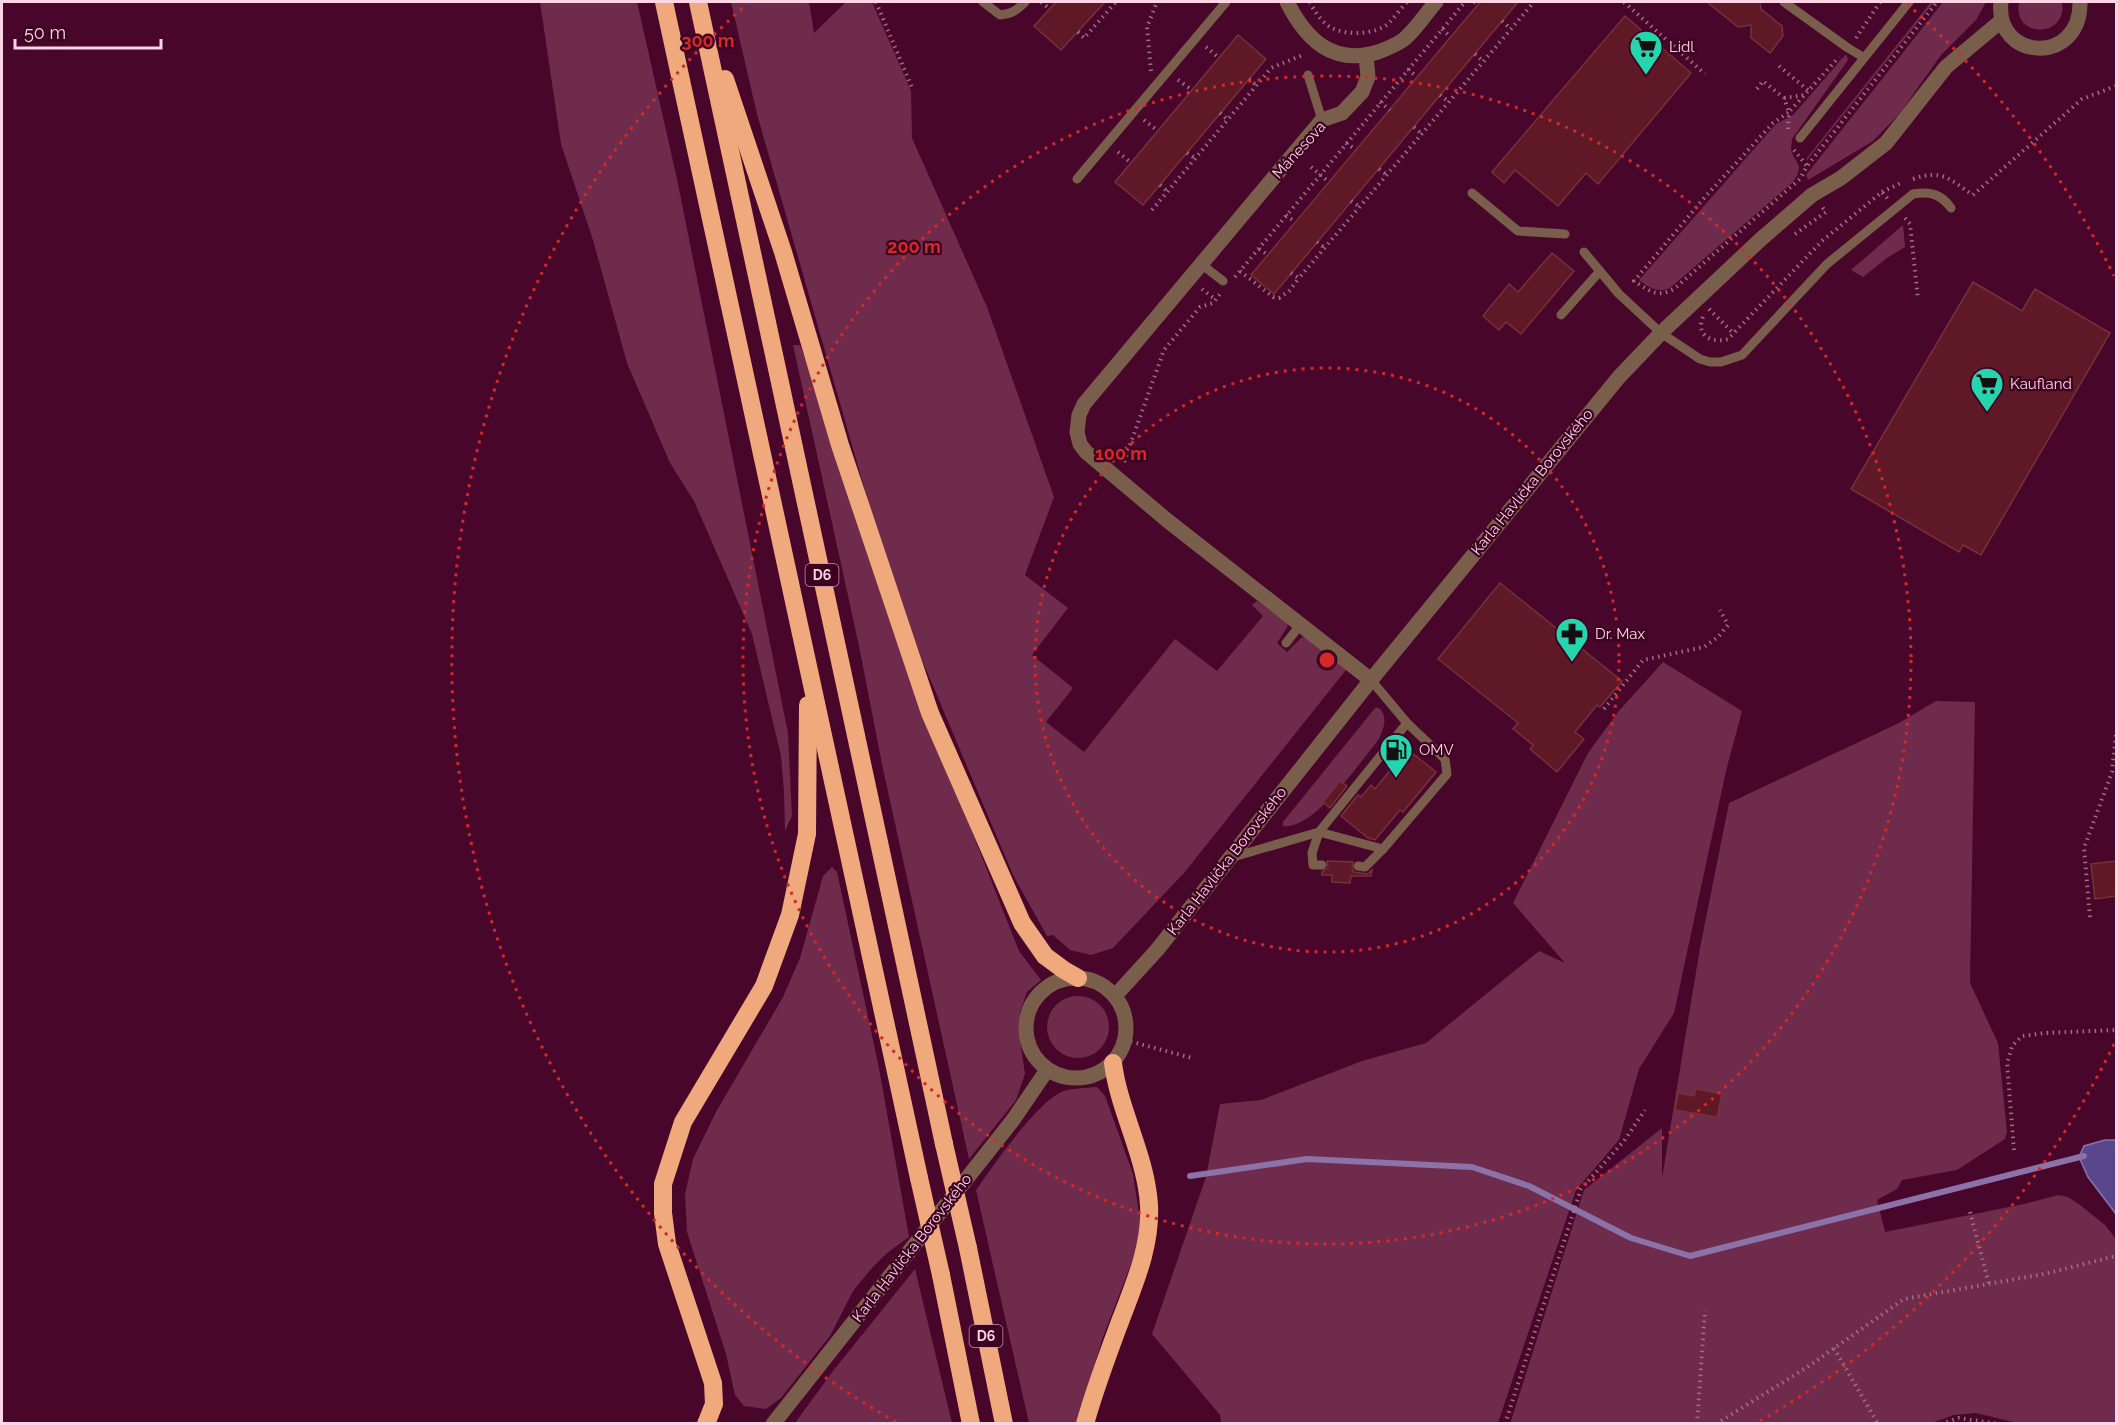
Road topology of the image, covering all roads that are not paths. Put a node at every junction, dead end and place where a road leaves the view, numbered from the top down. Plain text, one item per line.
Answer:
1 (664, 2) edge
2 (983, 2) edge
3 (1026, 2) edge
4 (1226, 2) edge
5 (1287, 2) edge
6 (1436, 2) edge
7 (1784, 2) edge
8 (1908, 2) edge
9 (2001, 2) edge
10 (2080, 2) edge
11 (699, 4) edge
12 (2001, 21) junction
13 (1366, 55) junction
14 (1863, 57) junction
15 (1308, 75) dead end
16 (1322, 120) junction
17 (1800, 138) dead end
18 (1077, 179) dead end
19 (1472, 193) dead end
20 (1951, 208) dead end
21 (1565, 234) dead end
22 (1584, 252) dead end
23 (1201, 264) junction
24 (1600, 271) junction
25 (1226, 282) road end
26 (1561, 315) dead end
27 (1661, 333) junction
28 (1300, 624) junction
29 (1286, 642) dead end
30 (808, 673) junction
31 (1371, 680) junction
32 (1407, 723) junction
33 (1319, 832) junction
34 (1383, 849) junction
35 (1227, 859) junction
36 (1322, 865) dead end
37 (1358, 866) dead end
38 (1078, 978) junction
39 (1115, 996) junction
40 (1113, 1063) junction
41 (1047, 1070) junction
42 (706, 1424) edge
43 (772, 1424) edge
44 (971, 1424) edge
45 (1004, 1424) edge
46 (1085, 1424) edge

1 - 30 highway, D6
2 - 3 lane
4 - 18 lane
5 - 13 street
6 - 13 street
7 - 14 lane
8 - 14 lane
9 - 12 street
10 - 12 street
11 - 38 highway
11 - 45 highway, D6, bridge
12 - 27 street, Karla Havlíčka Borovského
13 - 16 street, Mánesova
14 - 17 lane
15 - 16 lane
16 - 23 street, Mánesova
19 - 21 lane
20 - 27 lane
22 - 24 lane
23 - 25 lane
23 - 28 street, Mánesova
24 - 26 lane
24 - 27 lane
27 - 31 street, Karla Havlíčka Borovského
28 - 29 lane
28 - 31 street, Mánesova
30 - 42 highway
30 - 44 highway, D6, bridge
31 - 32 lane
31 - 35 street, Karla Havlíčka Borovského
32 - 33 lane
32 - 34 lane
33 - 34 lane
33 - 35 lane
33 - 36 lane
34 - 37 lane
35 - 39 street, Karla Havlíčka Borovského
38 - 39 street
38 - 41 street
39 - 40 street
40 - 41 street
40 - 46 highway
41 - 43 street, Karla Havlíčka Borovského

